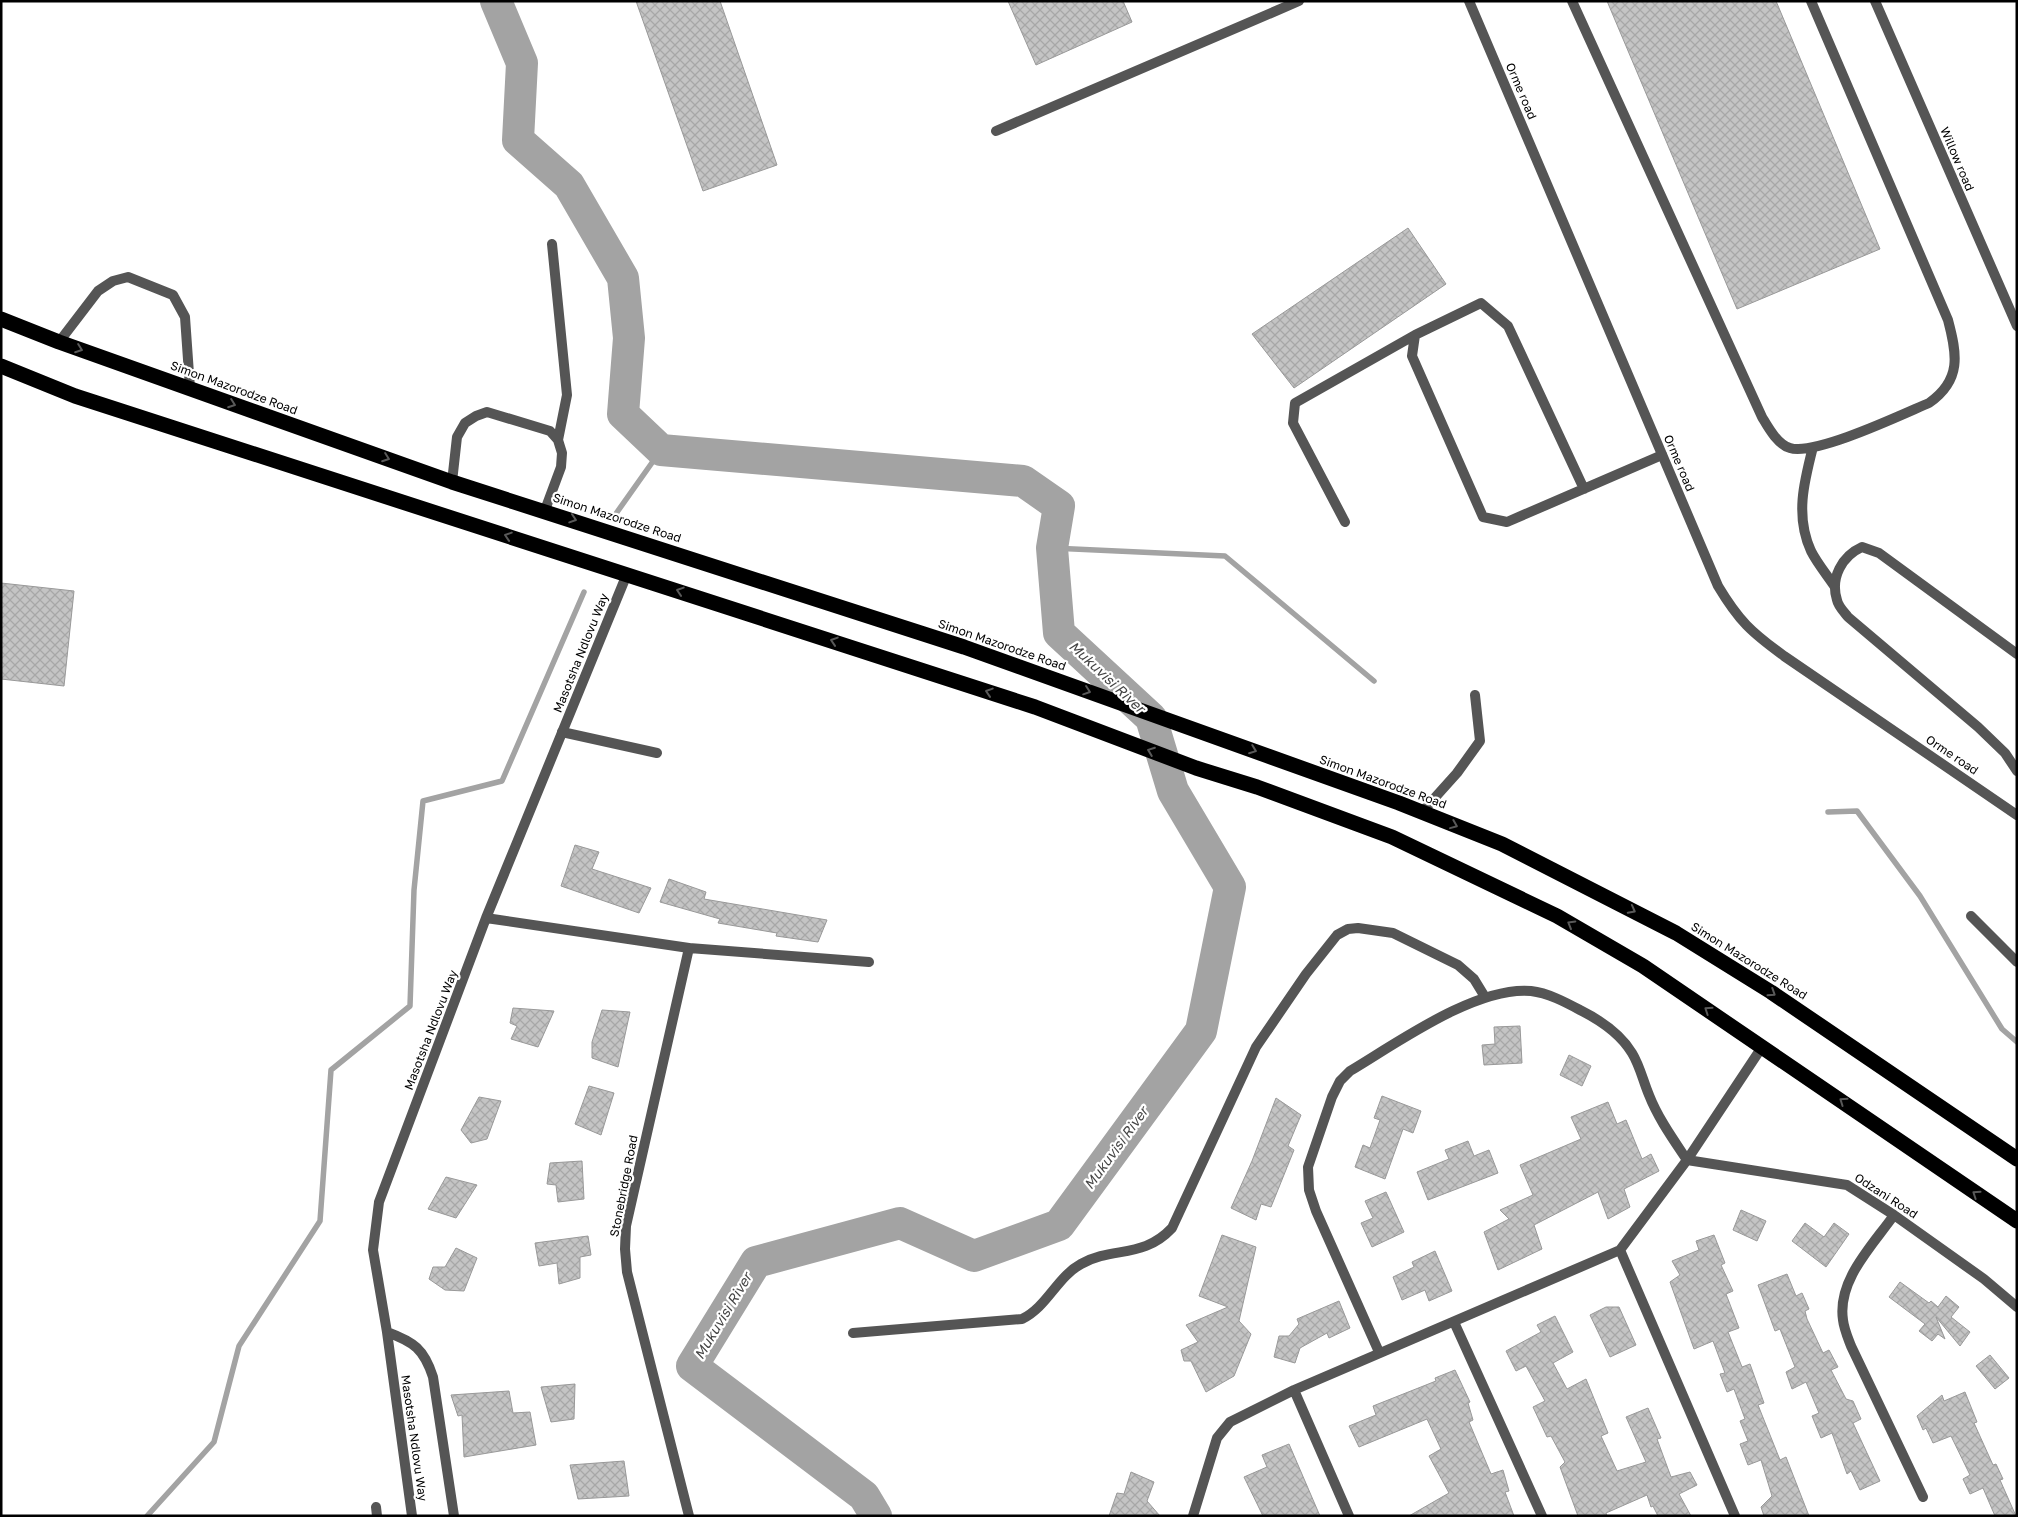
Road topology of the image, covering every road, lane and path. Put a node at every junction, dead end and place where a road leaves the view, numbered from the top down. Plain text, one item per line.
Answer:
1 (1299, 1) edge
2 (1469, 1) edge
3 (1572, 1) edge
4 (1811, 1) edge
5 (1875, 1) edge
6 (996, 131) dead end
7 (552, 244) dead end
8 (1, 319) edge
9 (2017, 326) edge
10 (1414, 335) junction
11 (59, 342) junction
12 (1, 366) edge
13 (190, 388) junction
14 (558, 440) junction
15 (1813, 447) junction
16 (1662, 455) junction
17 (452, 482) junction
18 (1584, 489) junction
19 (545, 510) junction
20 (1345, 522) dead end
21 (627, 574) junction
22 (1834, 587) junction
23 (2017, 654) edge
24 (1475, 695) dead end
25 (562, 732) junction
26 (657, 753) dead end
27 (2017, 771) edge
28 (1422, 812) junction
29 (2017, 815) edge
30 (1971, 916) dead end
31 (486, 918) junction
32 (689, 948) junction
33 (870, 962) dead end
34 (2017, 962) edge
35 (1485, 997) junction
36 (1762, 1047) junction
37 (2017, 1159) edge
38 (1687, 1160) junction
39 (1894, 1215) junction
40 (2017, 1221) edge
41 (1620, 1250) junction
42 (2017, 1307) edge
43 (1454, 1322) junction
44 (387, 1332) junction
45 (853, 1333) dead end
46 (1379, 1352) junction
47 (1294, 1390) junction
48 (1923, 1498) dead end
49 (412, 1516) edge
50 (454, 1516) edge
51 (689, 1516) edge
52 (1193, 1516) edge
53 (1349, 1516) edge
54 (1542, 1516) edge
55 (1735, 1516) edge

1 - 6 street
2 - 16 street, Orme road
3 - 15 street
4 - 15 street
5 - 9 street, Willow road
7 - 14 street
8 - 11 highway, Simon Mazorodze Road
10 - 18 street
10 - 18 street
10 - 20 street
11 -> 13 highway, Simon Mazorodze Road
11 - 13 street
21 -> 12 highway
13 -> 17 highway, Simon Mazorodze Road
14 - 17 street
14 - 19 street
15 - 22 street
16 - 18 street
16 - 29 street, Orme road
17 - 19 highway, Simon Mazorodze Road
19 -> 28 highway, Simon Mazorodze Road
21 - 25 street, Masotsha Ndlovu Way
36 -> 21 highway
22 - 23 street
22 - 27 street
24 - 28 street
25 - 26 street
25 - 31 street, Masotsha Ndlovu Way
28 -> 37 highway, Simon Mazorodze Road
30 - 34 street
31 - 32 street
31 - 44 street, Masotsha Ndlovu Way
32 - 33 street
32 - 51 street, Stonebridge Road
35 - 38 street
35 - 45 street
35 - 46 street
36 - 38 street
40 -> 36 highway
38 - 39 street, Odzani Road
38 - 41 street
39 - 42 street, Odzani Road
39 - 48 street
41 - 43 street
41 - 55 street
43 - 46 street
43 - 54 street
44 - 49 street, Masotsha Ndlovu Way
44 - 50 street
46 - 47 street
47 - 52 street
47 - 53 street

